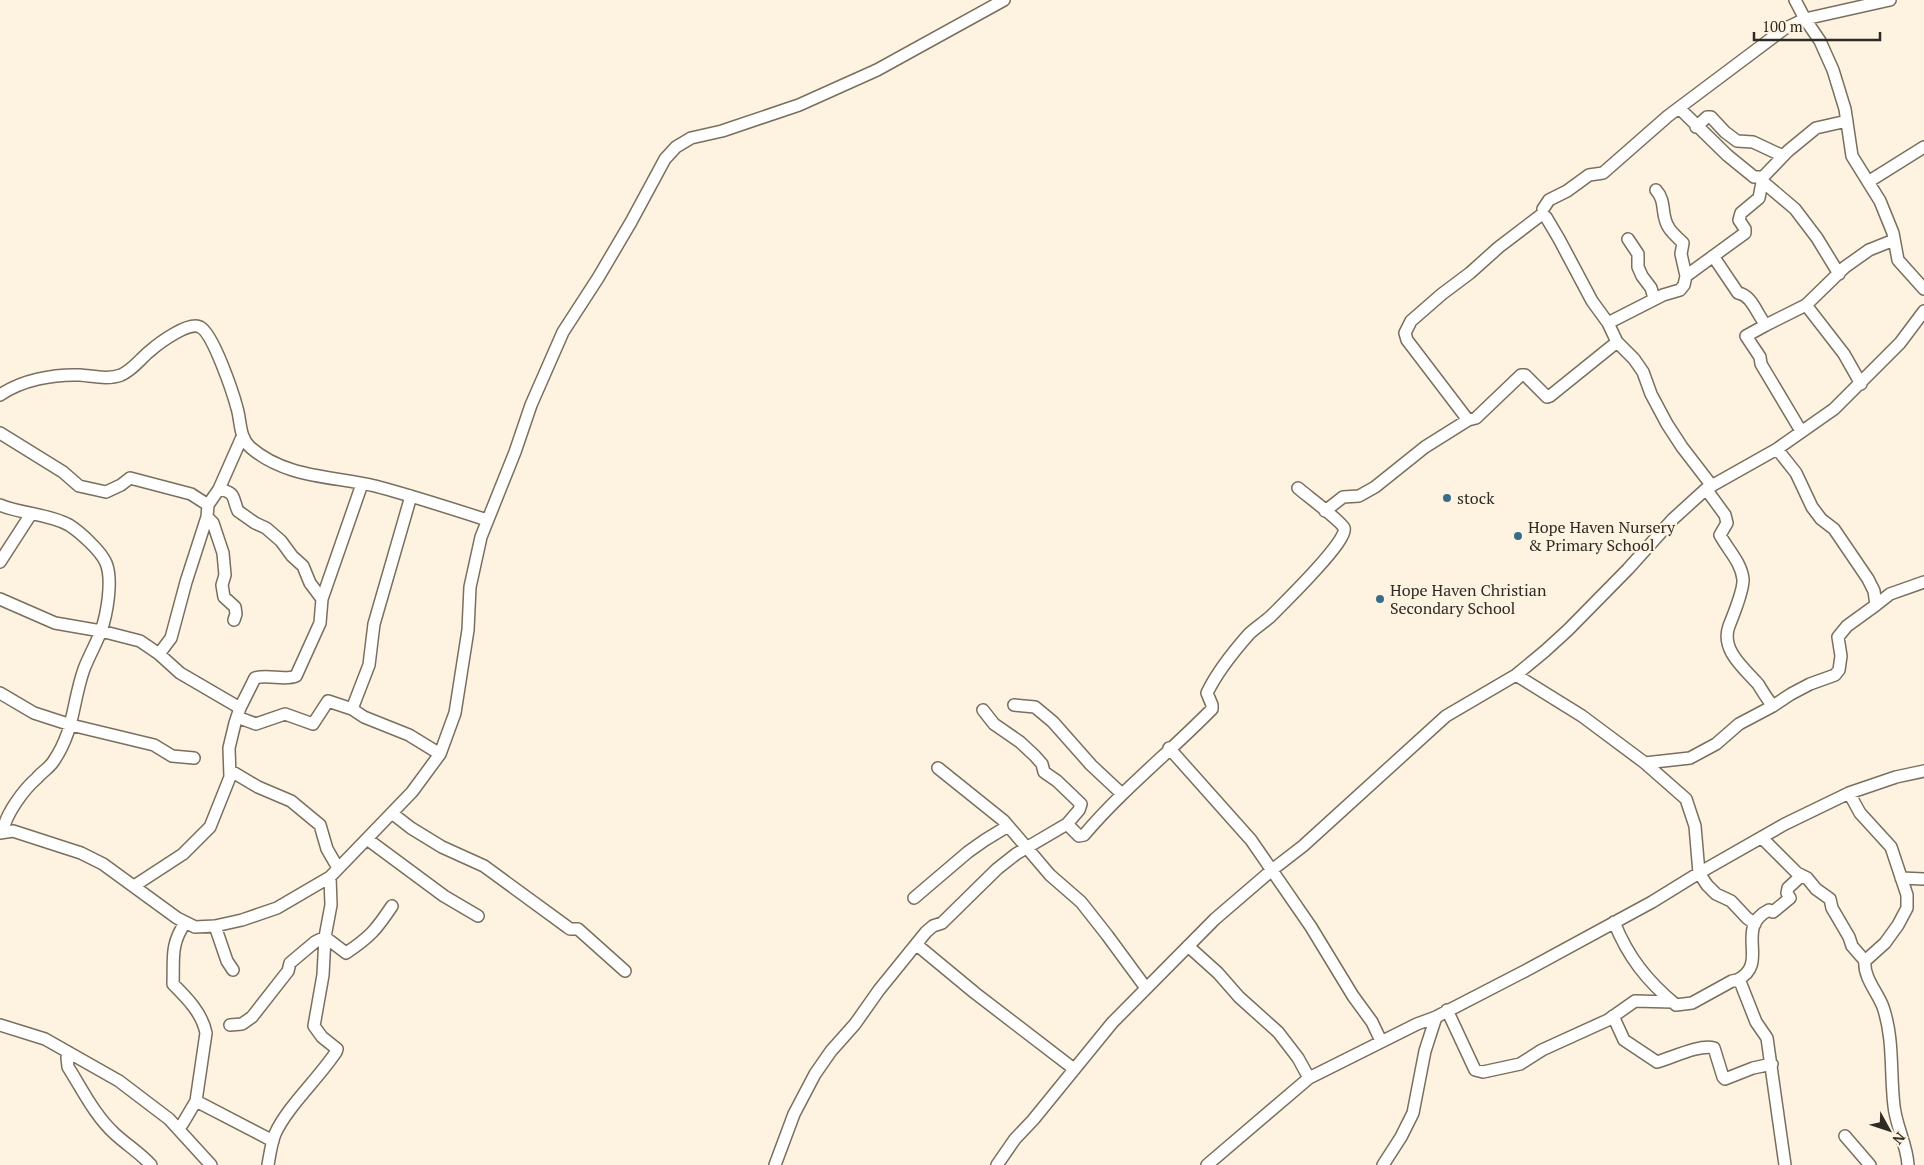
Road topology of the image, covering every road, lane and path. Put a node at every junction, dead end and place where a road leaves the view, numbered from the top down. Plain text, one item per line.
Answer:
1 (1004, 0) edge
2 (1795, 0) edge
3 (1890, 0) edge
4 (1805, 20) junction
5 (1679, 108) junction
6 (1847, 121) junction
7 (1696, 126) junction
8 (1924, 147) edge
9 (1783, 156) junction
10 (1763, 179) junction
11 (1868, 182) junction
12 (1656, 190) dead end
13 (1543, 209) dead end
14 (1628, 239) dead end
15 (1894, 240) junction
16 (1713, 256) junction
17 (1839, 274) junction
18 (1686, 276) junction
19 (1924, 290) edge
20 (1654, 298) junction
21 (1806, 305) junction
22 (1924, 311) edge
23 (1608, 324) junction
24 (1766, 325) junction
25 (1617, 342) junction
26 (1861, 384) junction
27 (0, 395) edge
28 (1468, 420) junction
29 (1801, 431) junction
30 (0, 433) edge
31 (242, 437) junction
32 (1777, 449) junction
33 (362, 484) junction
34 (1709, 487) junction
35 (1298, 488) dead end
36 (219, 490) junction
37 (411, 496) junction
38 (0, 505) edge
39 (208, 505) junction
40 (1325, 511) junction
41 (32, 514) junction
42 (206, 517) junction
43 (487, 520) junction
44 (0, 562) edge
45 (1924, 582) edge
46 (0, 599) edge
47 (322, 599) junction
48 (1876, 605) junction
49 (234, 620) dead end
50 (100, 631) junction
51 (159, 654) junction
52 (1516, 675) junction
53 (0, 693) edge
54 (1014, 705) dead end
55 (1773, 706) junction
56 (352, 709) junction
57 (982, 710) dead end
58 (238, 713) junction
59 (71, 725) junction
60 (1170, 748) junction
61 (440, 754) junction
62 (194, 758) dead end
63 (1645, 764) junction
64 (938, 768) dead end
65 (231, 771) junction
66 (1924, 771) edge
67 (1849, 793) junction
68 (1122, 794) junction
69 (393, 814) junction
70 (1067, 824) junction
71 (1008, 826) junction
72 (1, 831) edge
73 (1762, 838) junction
74 (367, 840) junction
75 (1026, 847) junction
76 (1272, 870) junction
77 (334, 873) junction
78 (1699, 873) junction
79 (1801, 876) junction
80 (1901, 878) junction
81 (1924, 879) edge
82 (134, 886) junction
83 (914, 898) dead end
84 (392, 906) dead end
85 (478, 916) dead end
86 (1614, 922) junction
87 (185, 923) junction
88 (1756, 924) junction
89 (215, 926) junction
90 (325, 937) junction
91 (917, 944) junction
92 (1188, 946) junction
93 (1865, 961) junction
94 (233, 970) dead end
95 (625, 971) dead end
96 (1737, 980) junction
97 (1146, 988) junction
98 (1672, 1002) junction
99 (1447, 1010) junction
100 (1613, 1016) junction
101 (1436, 1017) junction
102 (0, 1025) edge
103 (230, 1025) dead end
104 (1381, 1041) junction
105 (68, 1052) junction
106 (1772, 1064) junction
107 (1074, 1069) junction
108 (1309, 1078) junction
109 (196, 1100) junction
110 (177, 1127) junction
111 (1845, 1136) dead end
112 (273, 1141) junction
113 (151, 1165) edge
114 (211, 1165) edge
115 (268, 1165) edge
116 (775, 1165) edge
117 (997, 1165) edge
118 (1207, 1165) edge
119 (1383, 1165) edge
120 (1785, 1165) edge
121 (1870, 1165) edge
122 (1908, 1165) edge

1 - 43 street
2 - 4 street
3 - 4 street
4 - 5 street
4 - 6 street
5 - 7 street
5 - 13 street
6 - 9 street
6 - 11 street
7 - 9 street
7 - 10 street
8 - 11 street
9 - 10 street
10 - 16 street
10 - 17 street
11 - 15 street
12 - 18 street
14 - 20 street
15 - 17 street
15 - 19 street
16 - 18 street
16 - 24 street
17 - 21 street
18 - 20 street
20 - 23 street
21 - 24 street
21 - 26 street
22 - 26 street
23 - 25 street
23 - 28 street
24 - 29 street
25 - 28 street
25 - 34 street
26 - 29 street
27 - 31 street
28 - 40 street
29 - 32 street
30 - 39 street
31 - 33 street
31 - 36 street
32 - 34 street
32 - 48 street
33 - 37 street
33 - 47 street
34 - 52 street
34 - 55 street
35 - 40 street
36 - 39 street
36 - 47 street
37 - 43 street
37 - 56 street
38 - 41 street
39 - 42 street
40 - 60 street
41 - 44 street
41 - 50 street
42 - 49 street
42 - 51 street
43 - 61 street
45 - 48 street
46 - 50 street
47 - 58 street
48 - 55 street
50 - 51 street
50 - 59 street
51 - 58 street
52 - 63 street
52 - 76 street
53 - 59 street
54 - 68 street
55 - 63 street
56 - 58 street
56 - 61 street
57 - 70 street
58 - 65 street
59 - 62 street
59 - 72 street
60 - 68 street
60 - 76 street
61 - 69 street
63 - 78 street
64 - 71 street
65 - 77 street
65 - 82 street
66 - 67 street
67 - 73 street
67 - 80 street
68 - 70 street
69 - 74 street
69 - 95 street
70 - 75 street
71 - 75 street
71 - 83 street
72 - 82 street
73 - 78 street
73 - 79 street
74 - 77 street
74 - 85 street
75 - 91 street
75 - 97 street
76 - 92 street
76 - 104 street
77 - 89 street
77 - 90 street
78 - 86 street
78 - 88 street
79 - 88 street
79 - 93 street
80 - 81 street
80 - 93 street
82 - 87 street
84 - 90 street
86 - 98 street
86 - 99 street
87 - 89 street
87 - 109 street
88 - 96 street
89 - 94 street
90 - 103 street
90 - 112 street
91 - 107 street
91 - 116 street
92 - 97 street
92 - 108 street
93 - 122 street
96 - 98 street
96 - 106 street
97 - 107 street
98 - 100 street
99 - 100 street
99 - 101 street
100 - 106 street
101 - 104 street
101 - 119 street
102 - 105 street
104 - 108 street
105 - 110 street
105 - 113 street
106 - 120 street
107 - 117 street
108 - 118 street
109 - 110 street
109 - 112 street
110 - 114 street
111 - 121 street
112 - 115 street

